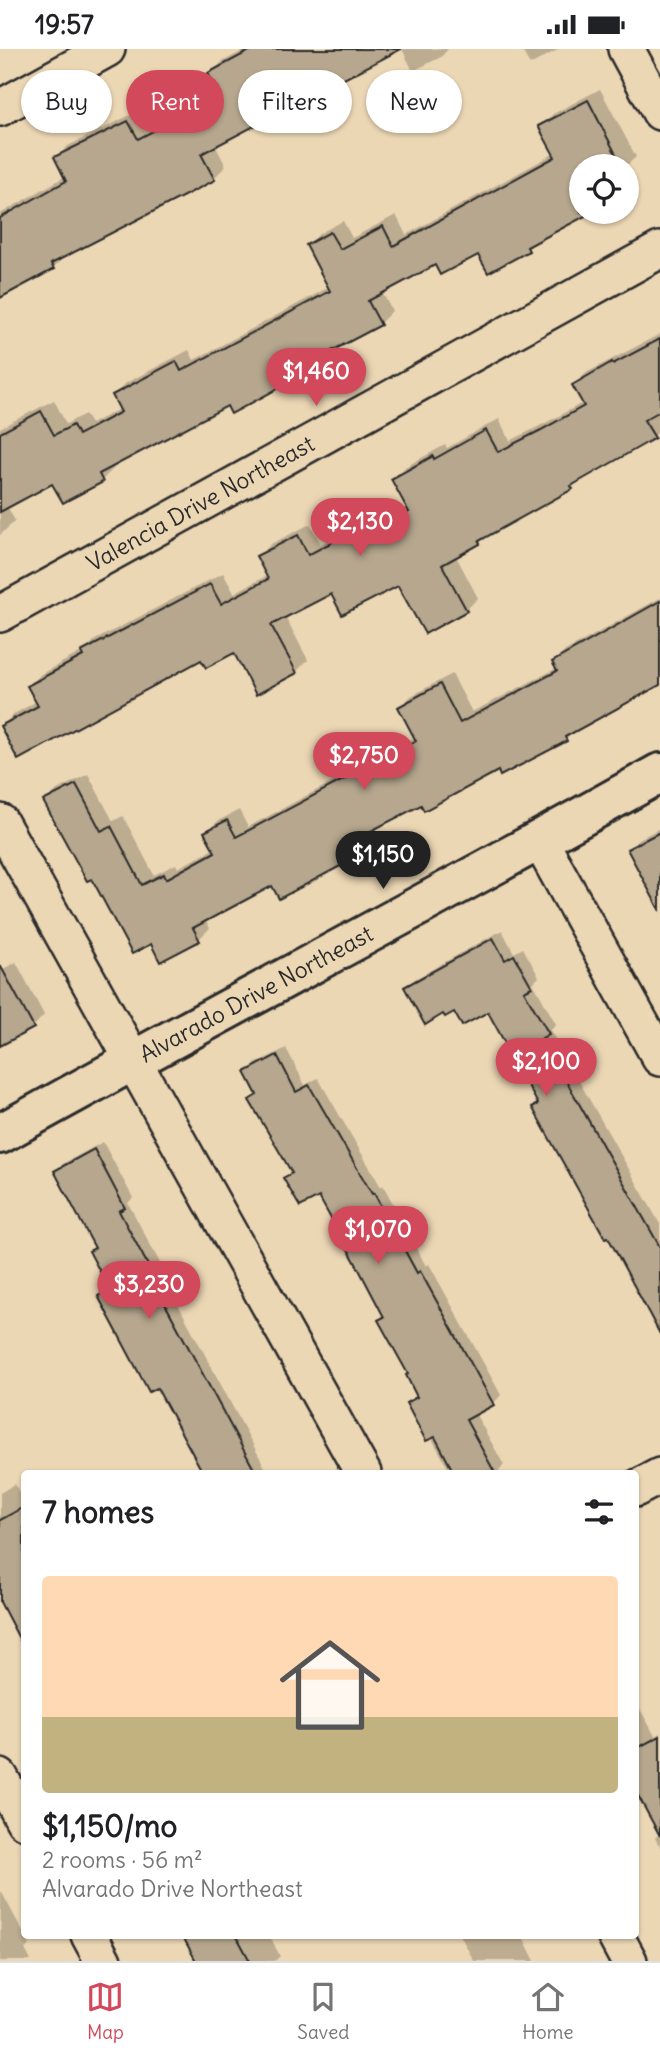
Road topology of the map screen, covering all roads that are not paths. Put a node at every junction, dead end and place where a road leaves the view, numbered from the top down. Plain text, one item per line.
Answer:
1 (107, 49) edge
2 (626, 49) edge
3 (0, 108) edge
4 (660, 112) edge
5 (660, 250) edge
6 (0, 614) edge
7 (660, 773) edge
8 (0, 822) edge
9 (540, 841) junction
10 (660, 1058) edge
11 (133, 1059) junction
12 (0, 1134) edge
13 (361, 1470) edge
14 (660, 1476) edge
15 (639, 1487) edge
16 (0, 1777) edge
17 (18, 1822) edge
18 (91, 1939) edge
19 (617, 1939) edge
20 (103, 1961) edge
21 (629, 1961) edge

1 - 3 street
2 - 4 street
5 - 6 street, Valencia Drive Northeast
7 - 9 street, Alvarado Drive Northeast
8 - 11 street
9 - 10 street
9 - 11 street, Alvarado Drive Northeast
11 - 12 street, Alvarado Drive Northeast
11 - 13 street
14 - 15 street
16 - 17 street
18 - 20 street
19 - 21 street

